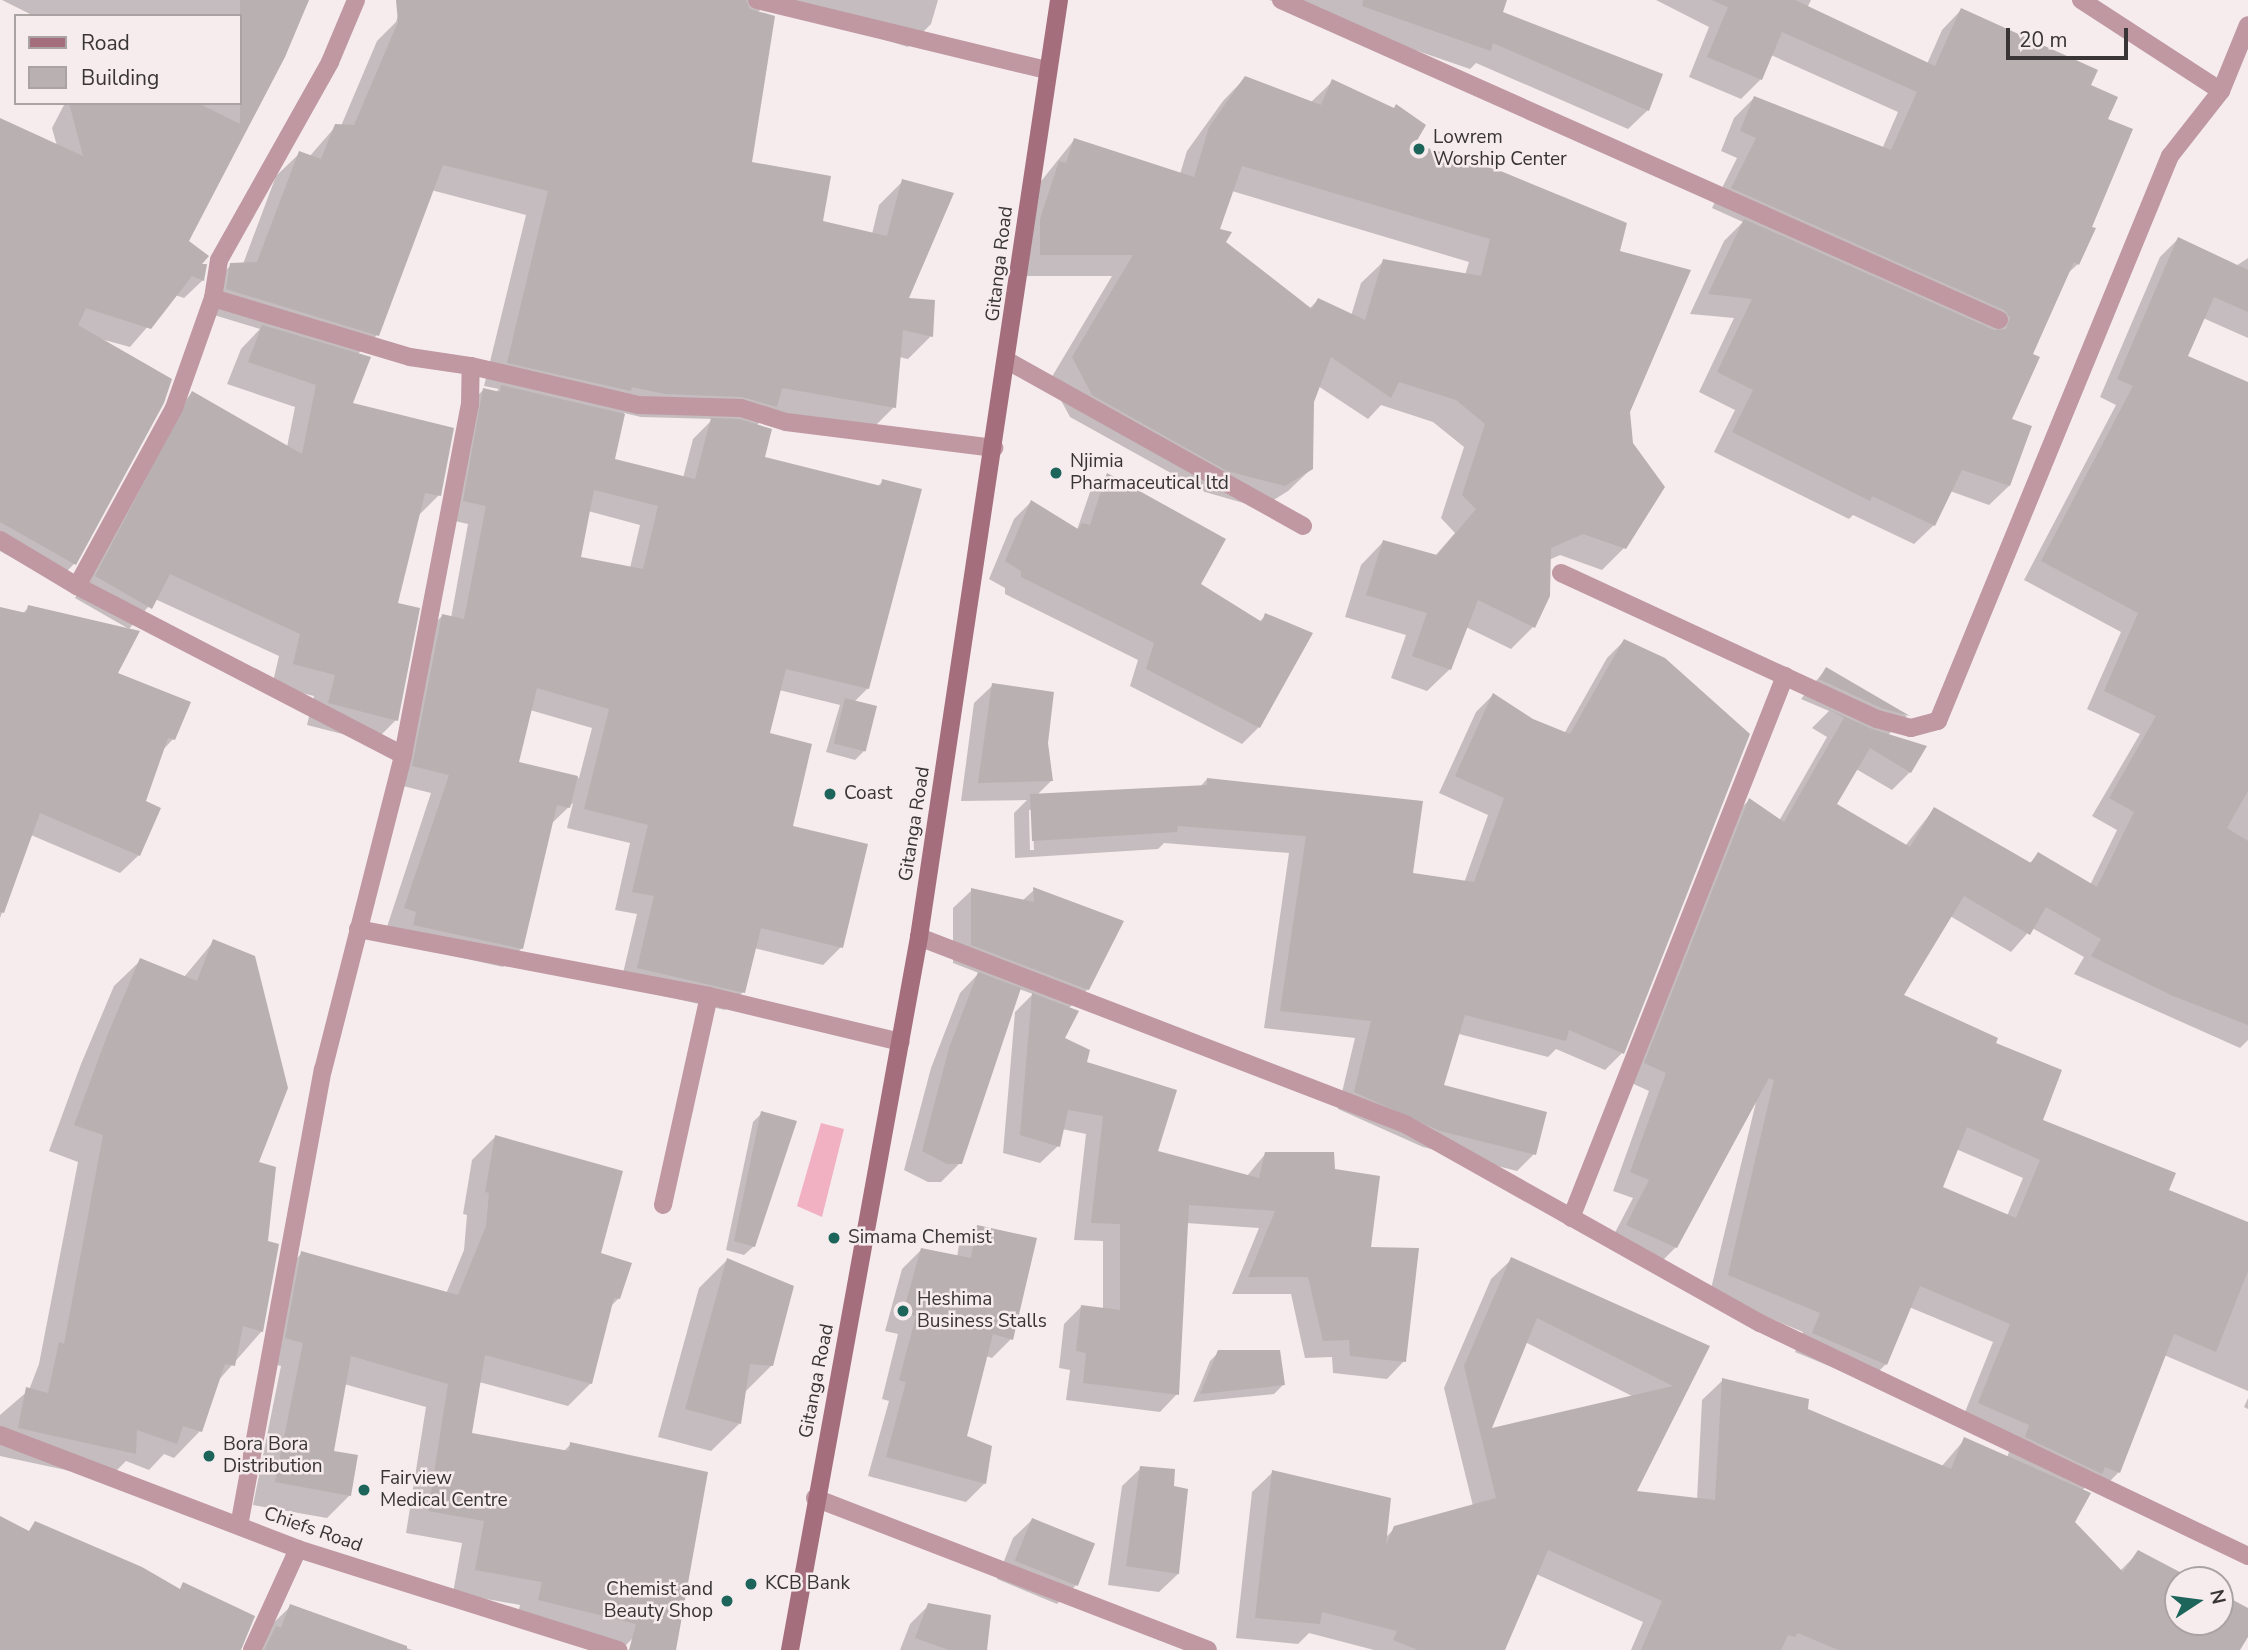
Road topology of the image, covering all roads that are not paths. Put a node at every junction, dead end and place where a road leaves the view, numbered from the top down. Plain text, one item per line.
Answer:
1 (356, 0) edge
2 (757, 0) edge
3 (1059, 0) edge
4 (1281, 0) edge
5 (2081, 0) edge
6 (2248, 25) edge
7 (1045, 70) junction
8 (2221, 91) junction
9 (213, 298) junction
10 (1999, 320) dead end
11 (1008, 361) junction
12 (471, 366) junction
13 (994, 448) junction
14 (1303, 526) dead end
15 (0, 540) edge
16 (1561, 573) dead end
17 (77, 586) junction
18 (1785, 677) junction
19 (403, 755) junction
20 (358, 929) junction
21 (919, 937) junction
22 (709, 996) junction
23 (901, 1042) junction
24 (663, 1205) dead end
25 (1572, 1217) junction
26 (0, 1435) edge
27 (815, 1498) junction
28 (239, 1526) junction
29 (299, 1549) junction
30 (2248, 1556) edge
31 (252, 1650) edge
32 (618, 1650) edge
33 (790, 1650) edge
34 (1208, 1650) edge

1 - 9 street
2 - 7 street
3 - 7 main road, Gitanga Road
4 - 10 street
5 - 8 street
6 - 8 street
7 - 11 main road, Gitanga Road
8 - 18 street
9 - 12 street
9 - 17 street
11 - 13 main road, Gitanga Road
11 - 14 street
12 - 13 street
12 - 19 street
13 - 21 main road, Gitanga Road
15 - 17 street
16 - 18 street
17 - 19 street
18 - 25 street
19 - 20 street
20 - 22 street
20 - 28 street
21 - 23 main road, Gitanga Road
21 - 25 street
22 - 23 street
22 - 24 street
23 - 27 main road, Gitanga Road
25 - 30 street
26 - 28 street, Chiefs Road
27 - 33 main road, Gitanga Road
27 - 34 street
28 - 29 street, Chiefs Road
29 - 31 street
29 - 32 street, Chiefs Road

